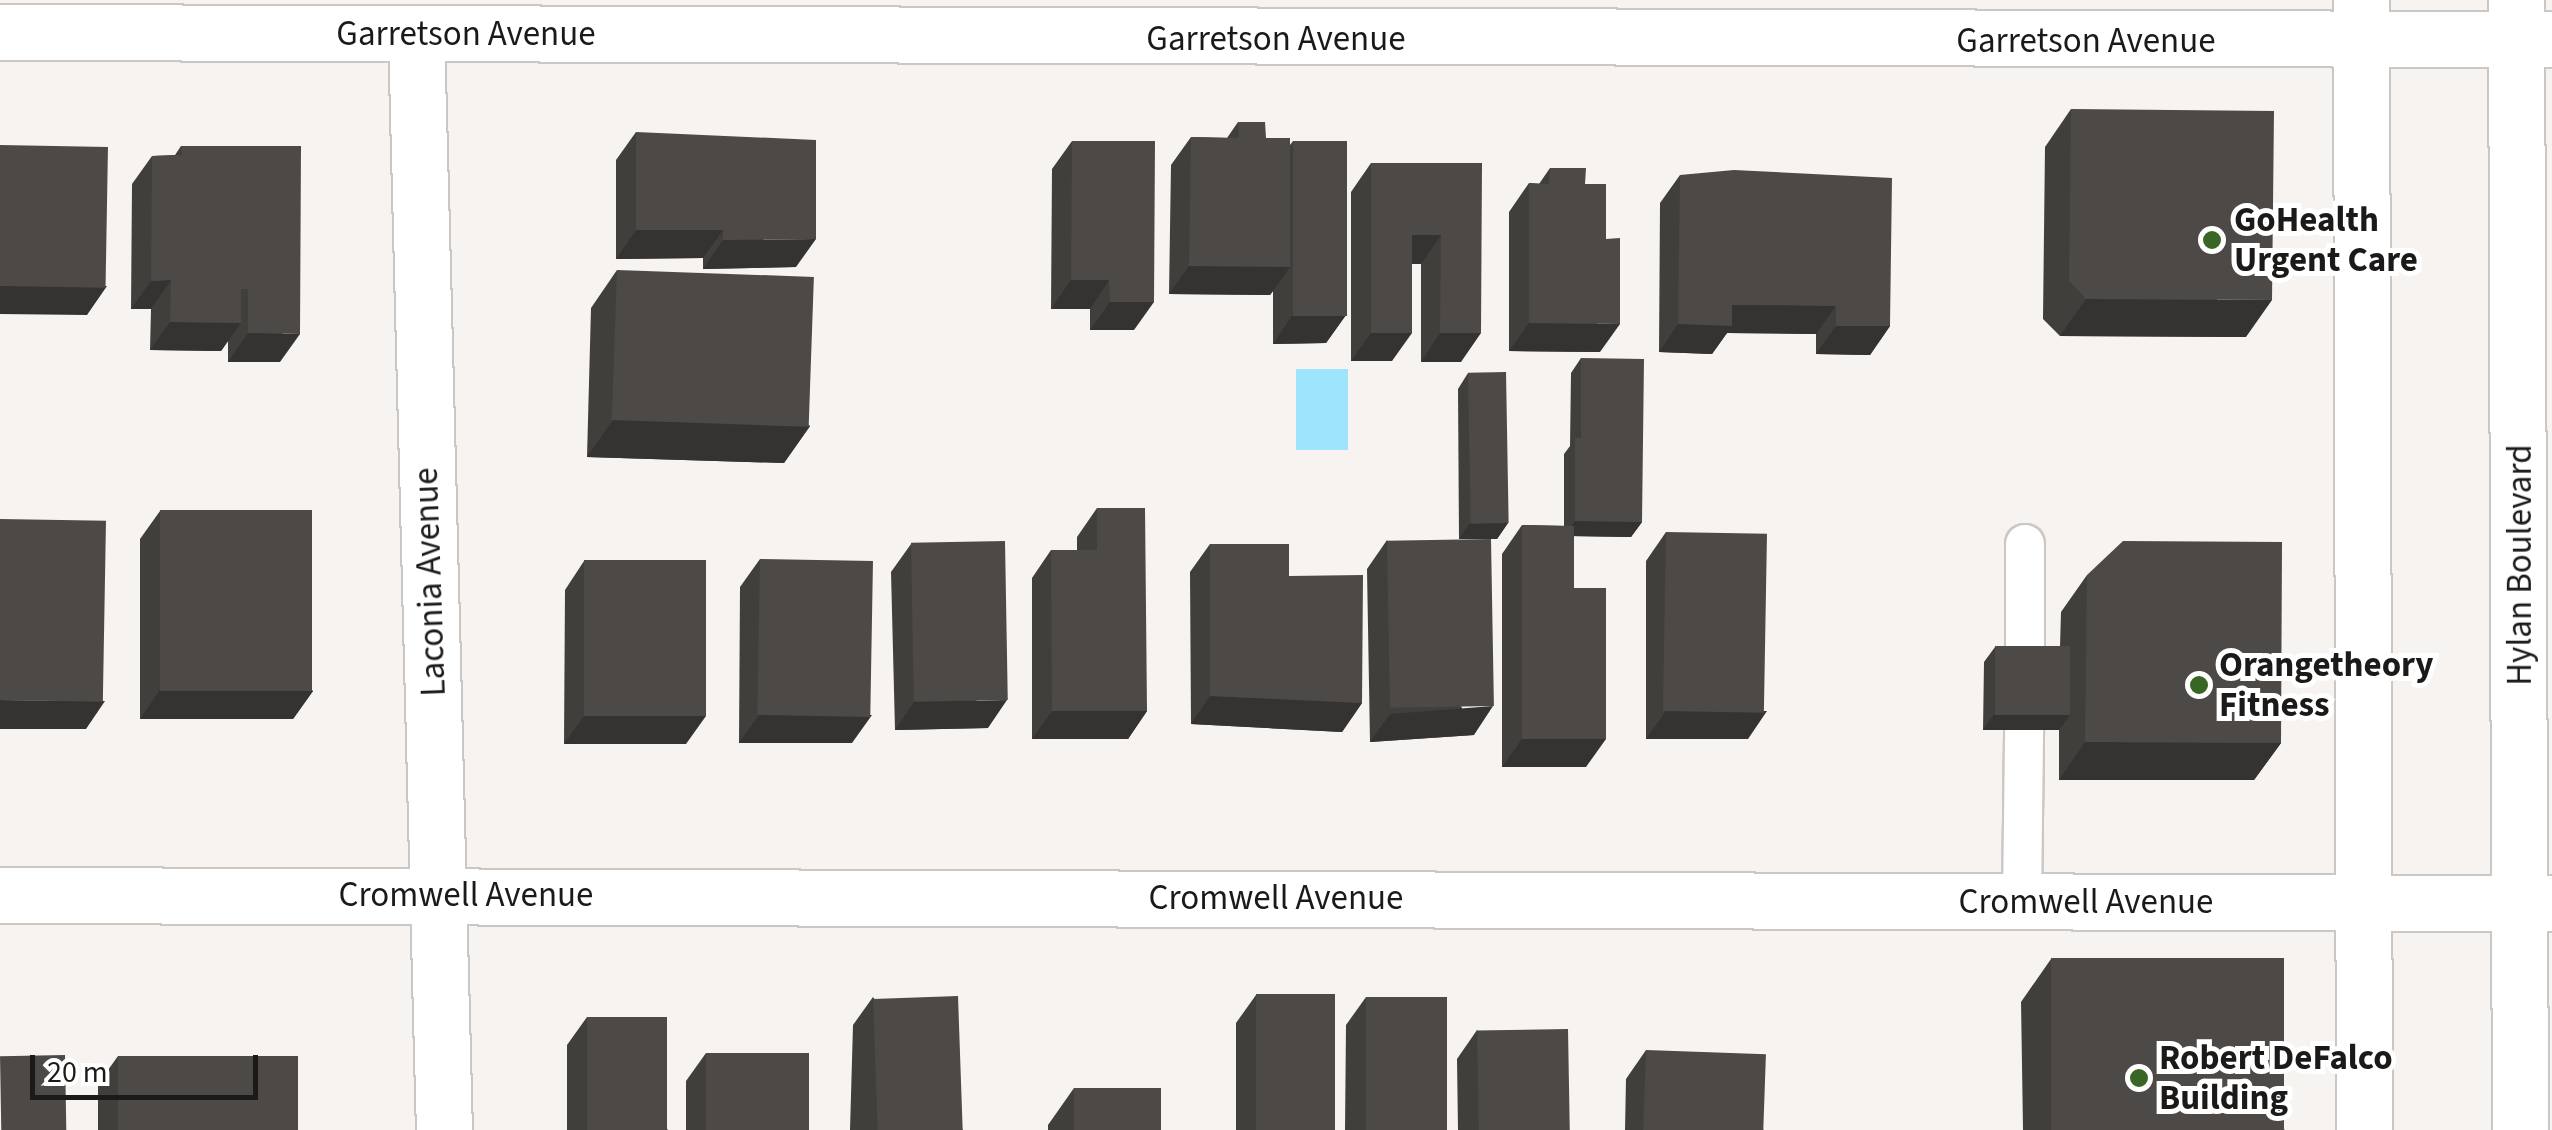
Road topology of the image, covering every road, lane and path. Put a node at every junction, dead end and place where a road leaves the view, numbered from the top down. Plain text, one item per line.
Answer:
1 (1334, 20) edge
2 (2361, 20) edge
3 (2528, 26) edge
4 (0, 32) edge
5 (416, 34) junction
6 (2026, 544) dead end
7 (2025, 662) edge
8 (2024, 730) edge
9 (0, 894) edge
10 (438, 895) junction
11 (2022, 901) junction
12 (2364, 902) junction
13 (2538, 903) edge
14 (444, 1130) edge
15 (2364, 1130) edge
16 (2520, 1130) edge

1 - 2 street, Garretson Avenue
1 - 5 street, Garretson Avenue
2 - 3 street, Garretson Avenue
2 - 12 street
3 - 13 street, Hylan Boulevard
4 - 5 street, Garretson Avenue
5 - 10 street, Laconia Avenue
6 - 7 lane
8 - 11 lane
9 - 10 street, Cromwell Avenue
10 - 11 street, Cromwell Avenue
10 - 14 street, Laconia Avenue
11 - 12 street, Cromwell Avenue
12 - 13 street, Cromwell Avenue
12 - 15 street
13 - 16 street, Hylan Boulevard

